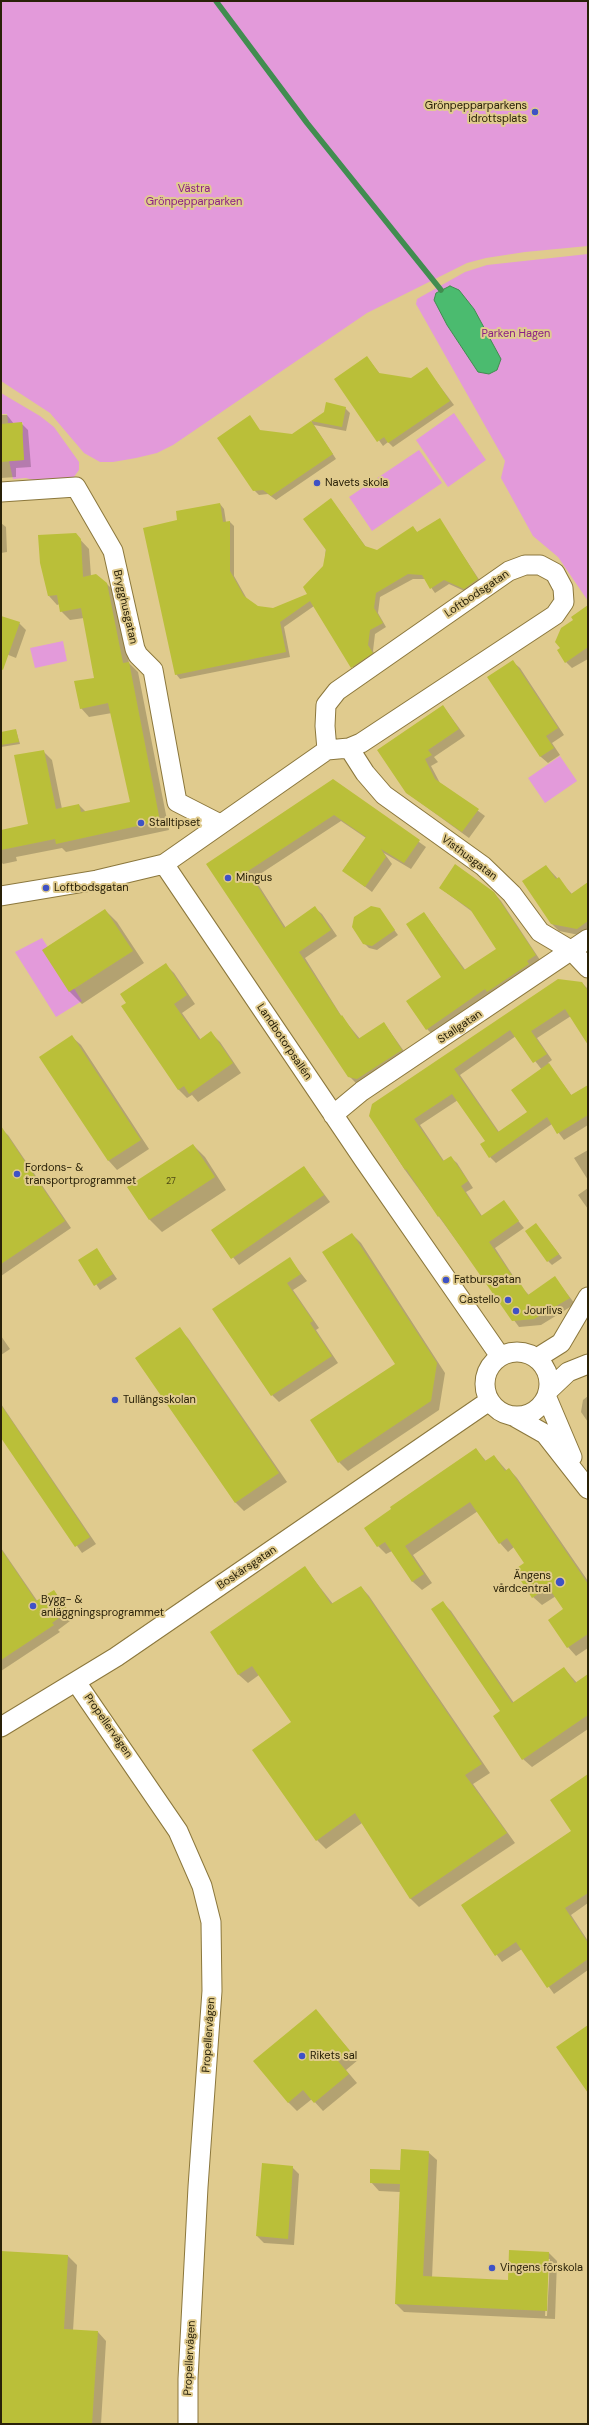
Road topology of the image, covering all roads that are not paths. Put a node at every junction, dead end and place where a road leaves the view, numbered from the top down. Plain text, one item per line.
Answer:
1 (1, 492) edge
2 (349, 748) junction
3 (327, 750) junction
4 (220, 824) junction
5 (164, 864) junction
6 (1, 896) edge
7 (588, 939) edge
8 (572, 951) junction
9 (588, 968) edge
10 (333, 1115) junction
11 (588, 1297) edge
12 (500, 1356) junction
13 (537, 1358) junction
14 (588, 1364) edge
15 (548, 1394) junction
16 (489, 1401) junction
17 (515, 1417) junction
18 (585, 1485) edge
19 (76, 1682) junction
20 (1, 1727) edge
21 (188, 2424) edge

1 - 4 street, Brygghusgatan
2 - 3 street, Loftbodsgatan
2 - 3 street, Loftbodsgatan
2 - 8 street, Visthusgatan
3 - 4 street, Loftbodsgatan
4 - 5 street, Loftbodsgatan
5 - 6 street
5 - 10 street, Landbotorpsallén
7 - 8 street, Stallgatan
8 - 9 street, Visthusgatan
8 - 10 street, Stallgatan
10 - 12 street, Landbotorpsallén
11 - 13 street
12 - 13 street
12 - 16 street
13 - 15 street
14 - 15 street
15 - 17 street
15 - 18 street
16 - 17 street
16 - 19 street, Boskärsgatan
17 - 18 street
19 - 20 street, Boskärsgatan
19 - 21 street, Propellervägen

